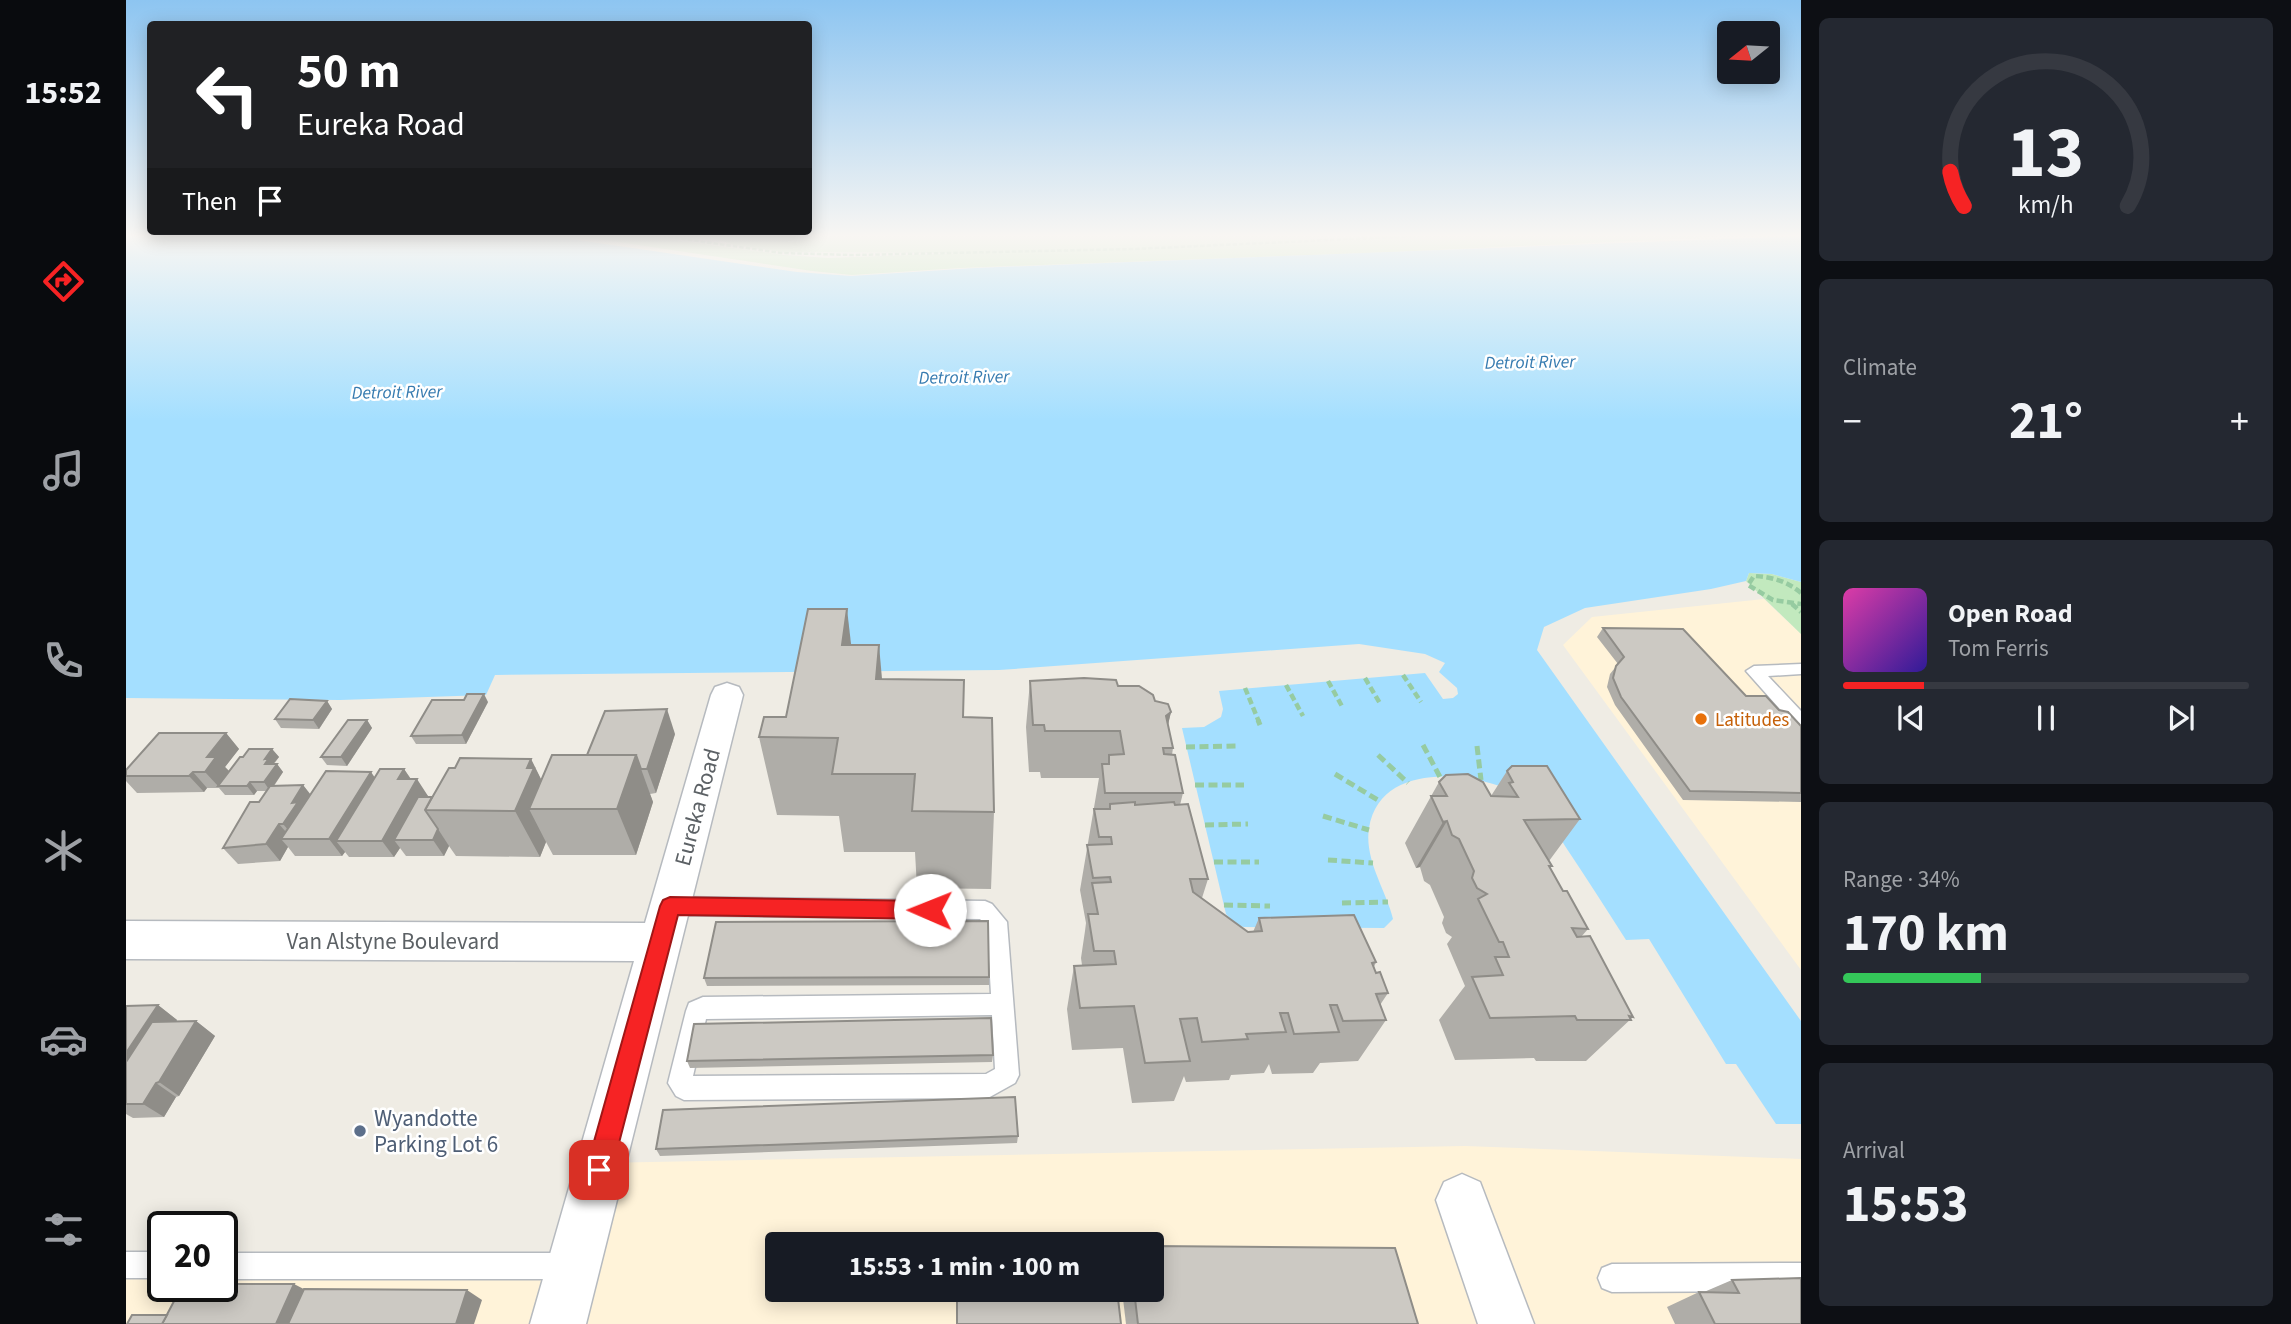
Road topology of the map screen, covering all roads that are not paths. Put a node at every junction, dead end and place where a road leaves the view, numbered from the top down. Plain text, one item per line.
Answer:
1 (1801, 670) edge
2 (727, 695) dead end
3 (1801, 722) edge
4 (666, 924) junction
5 (126, 940) edge
6 (1003, 1004) junction
7 (1462, 1200) dead end
8 (126, 1265) edge
9 (147, 1265) edge
10 (238, 1266) edge
11 (574, 1266) junction
12 (1801, 1276) edge
13 (1612, 1278) dead end
14 (558, 1324) edge
15 (1506, 1324) edge

1 - 3 lane
2 - 4 street, Eureka Road
4 - 5 street, Van Alstyne Boulevard
4 - 6 lane
4 - 11 street, Eureka Road
6 - 6 lane
7 - 15 street
8 - 9 lane
10 - 11 lane
11 - 14 street, Eureka Road
12 - 13 lane

